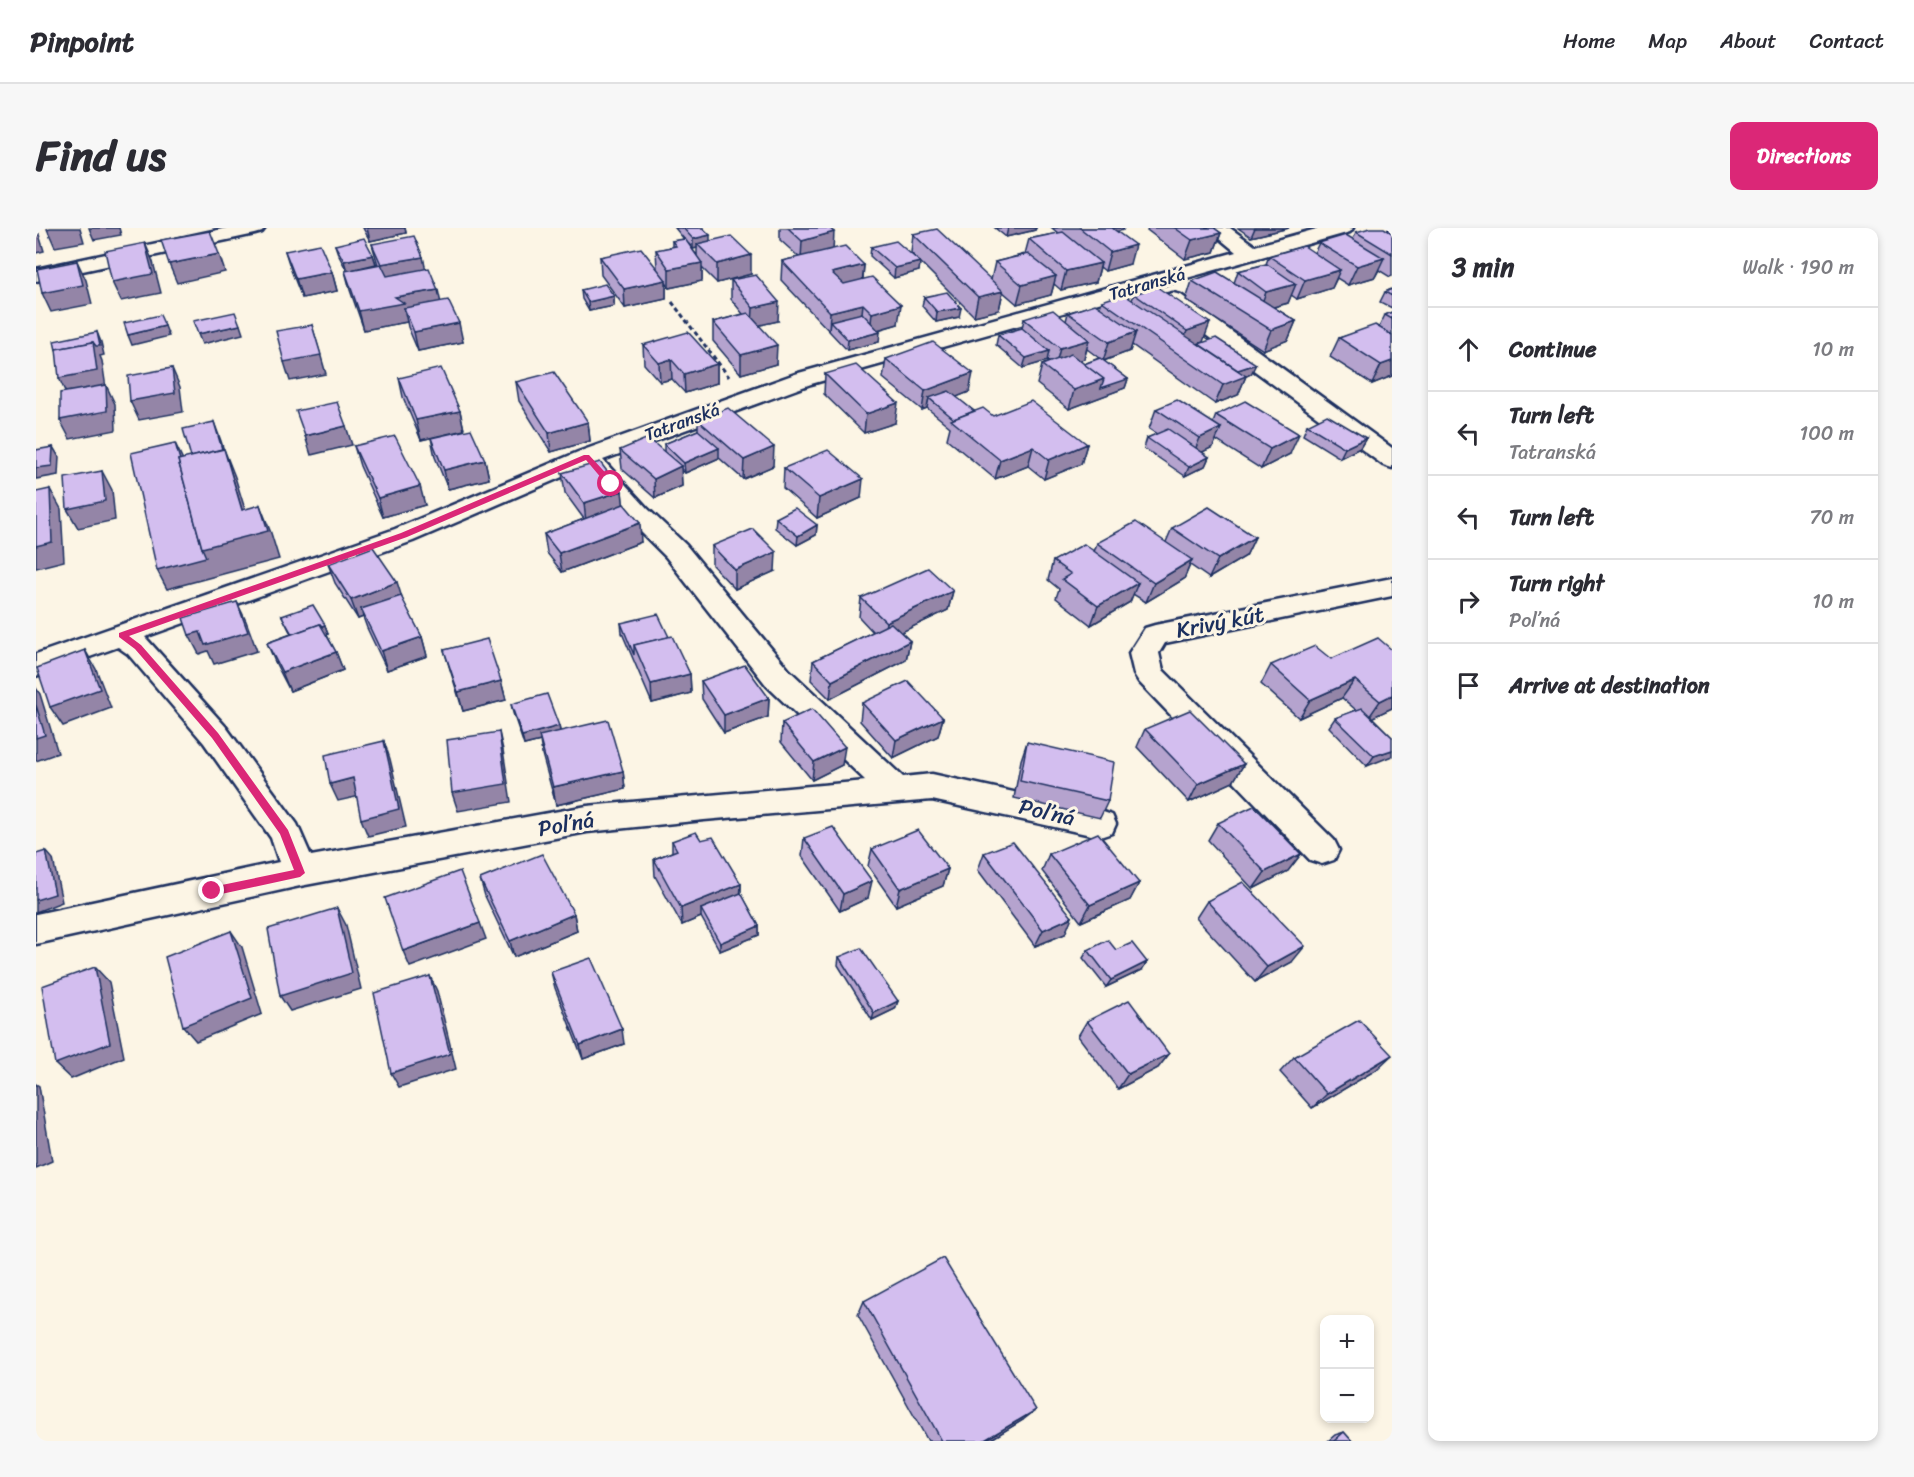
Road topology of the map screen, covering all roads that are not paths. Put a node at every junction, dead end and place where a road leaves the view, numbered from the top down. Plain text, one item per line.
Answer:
1 (255, 228) edge
2 (1217, 228) edge
3 (1343, 228) edge
4 (1252, 254) junction
5 (36, 275) edge
6 (1150, 283) junction
7 (587, 457) junction
8 (1392, 460) edge
9 (1392, 587) edge
10 (122, 635) junction
11 (36, 664) edge
12 (897, 790) junction
13 (1100, 824) dead end
14 (1322, 850) dead end
15 (300, 873) junction
16 (36, 929) edge

1 - 5 street
2 - 4 street
3 - 4 street, Tatranská
4 - 6 street, Tatranská
6 - 7 street, Tatranská
6 - 8 street
7 - 10 street, Tatranská
7 - 12 street
9 - 14 street, Krivý kút
10 - 11 street, Tatranská
10 - 15 street
12 - 13 street, Poľná
12 - 15 street, Poľná
15 - 16 street, Poľná

